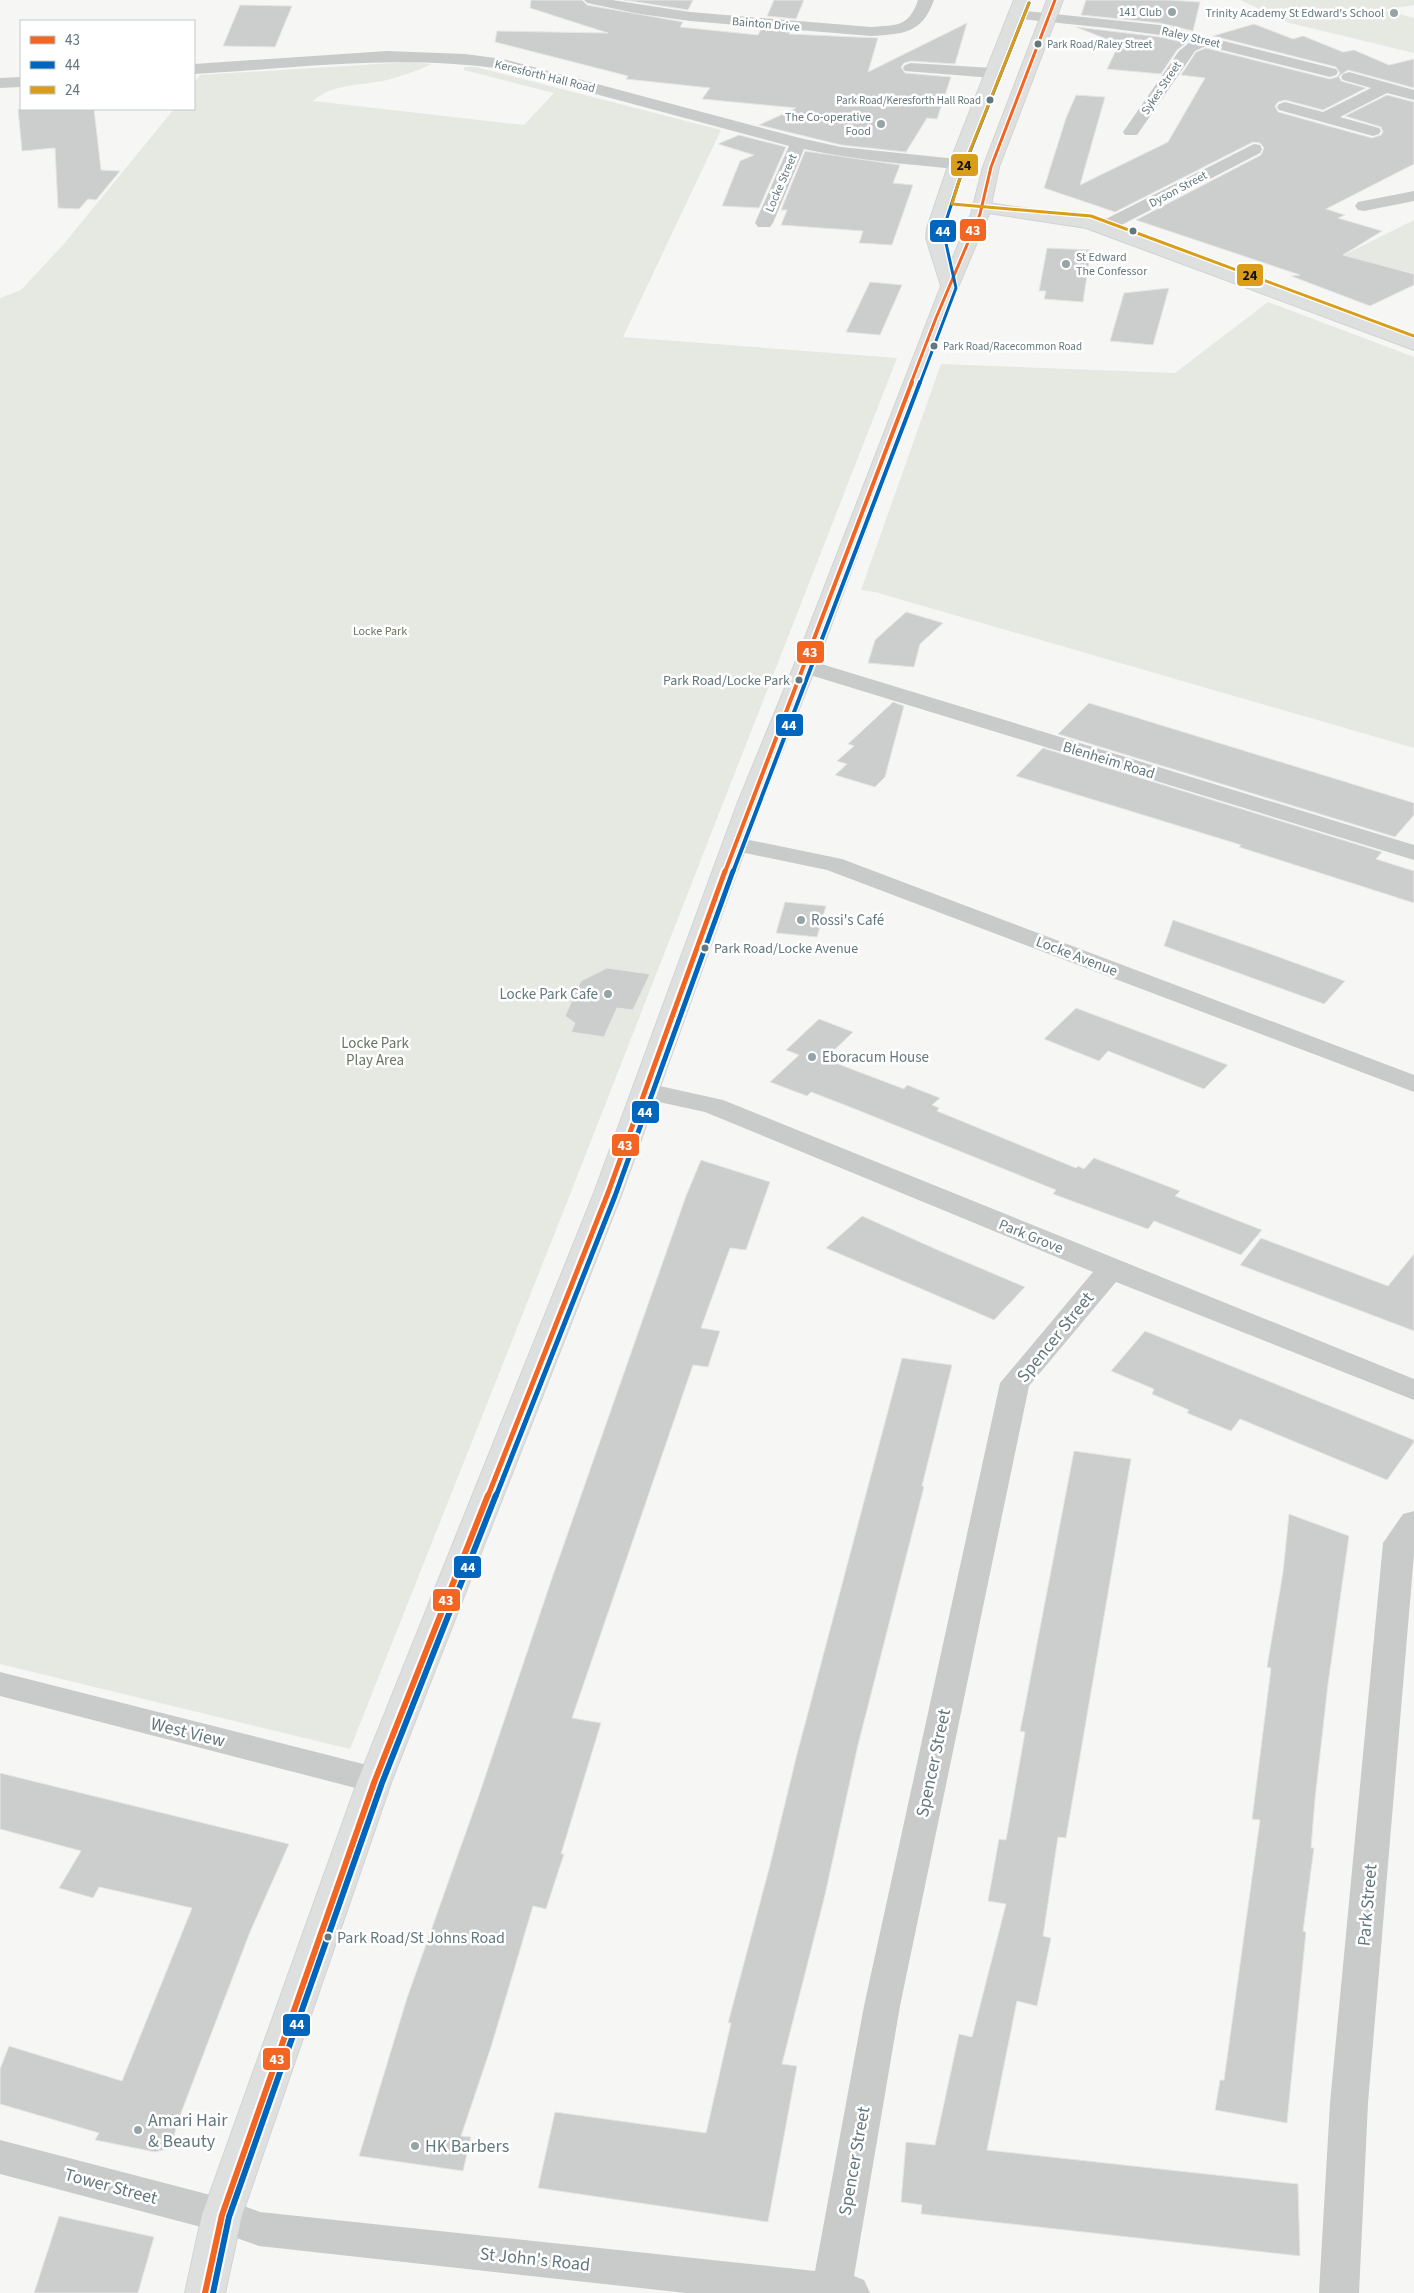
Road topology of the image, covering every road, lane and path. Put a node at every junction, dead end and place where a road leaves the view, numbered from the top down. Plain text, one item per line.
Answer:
1 (592, 0) edge
2 (926, 0) edge
3 (1022, 0) edge
4 (1055, 0) edge
5 (1015, 15) junction
6 (1048, 18) junction
7 (1206, 40) junction
8 (911, 68) dead end
9 (195, 69) edge
10 (1330, 72) dead end
11 (993, 73) junction
12 (1349, 77) dead end
13 (20, 82) edge
14 (0, 83) edge
15 (1386, 87) junction
16 (1414, 95) edge
17 (1285, 107) dead end
18 (1325, 118) junction
19 (1132, 123) dead end
20 (1373, 131) dead end
21 (798, 143) junction
22 (1254, 150) dead end
23 (956, 166) junction
24 (991, 170) junction
25 (1414, 196) edge
26 (1364, 206) dead end
27 (944, 208) junction
28 (981, 211) junction
29 (764, 223) dead end
30 (1102, 228) junction
31 (949, 285) junction
32 (1414, 344) edge
33 (804, 666) junction
34 (735, 844) junction
35 (1414, 853) edge
36 (1414, 1084) edge
37 (646, 1091) junction
38 (1111, 1269) junction
39 (1414, 1390) edge
40 (1414, 1522) edge
41 (0, 1684) edge
42 (376, 1780) junction
43 (0, 2157) edge
44 (222, 2215) junction
45 (840, 2292) edge
46 (205, 2293) edge
47 (1339, 2293) edge

1 - 2 street, Bainton Drive
3 - 5 main road
4 - 6 main road
5 - 6 street, Raley Street
5 - 11 main road
6 - 7 street, Raley Street
6 - 24 main road
7 - 10 street, Raley Street
7 - 19 street, Sykes Street
8 - 11 street
9 - 21 street, Keresforth Hall Road
11 - 23 main road
12 - 15 street
13 - 14 street
15 - 16 street
15 - 18 street
17 - 18 street
18 - 20 street
21 - 23 street, Keresforth Hall Road
21 - 29 street, Locke Street
22 - 30 street, Dyson Street
23 - 24 main road
23 - 27 main road
24 - 28 main road
25 - 26 street
27 - 28 main road
27 - 31 main road
28 - 30 main road
28 - 31 main road
30 - 32 main road
31 - 33 main road
33 - 34 main road
33 - 35 street, Blenheim Road
34 - 36 street, Locke Avenue
34 - 37 main road
37 - 38 street, Park Grove
37 - 42 main road
38 - 39 street, Park Grove
38 - 45 street, Spencer Street
40 - 47 street, Park Street
41 - 42 street, West View
42 - 44 main road
43 - 44 street, Tower Street
44 - 45 street, St John's Road
44 - 46 main road

